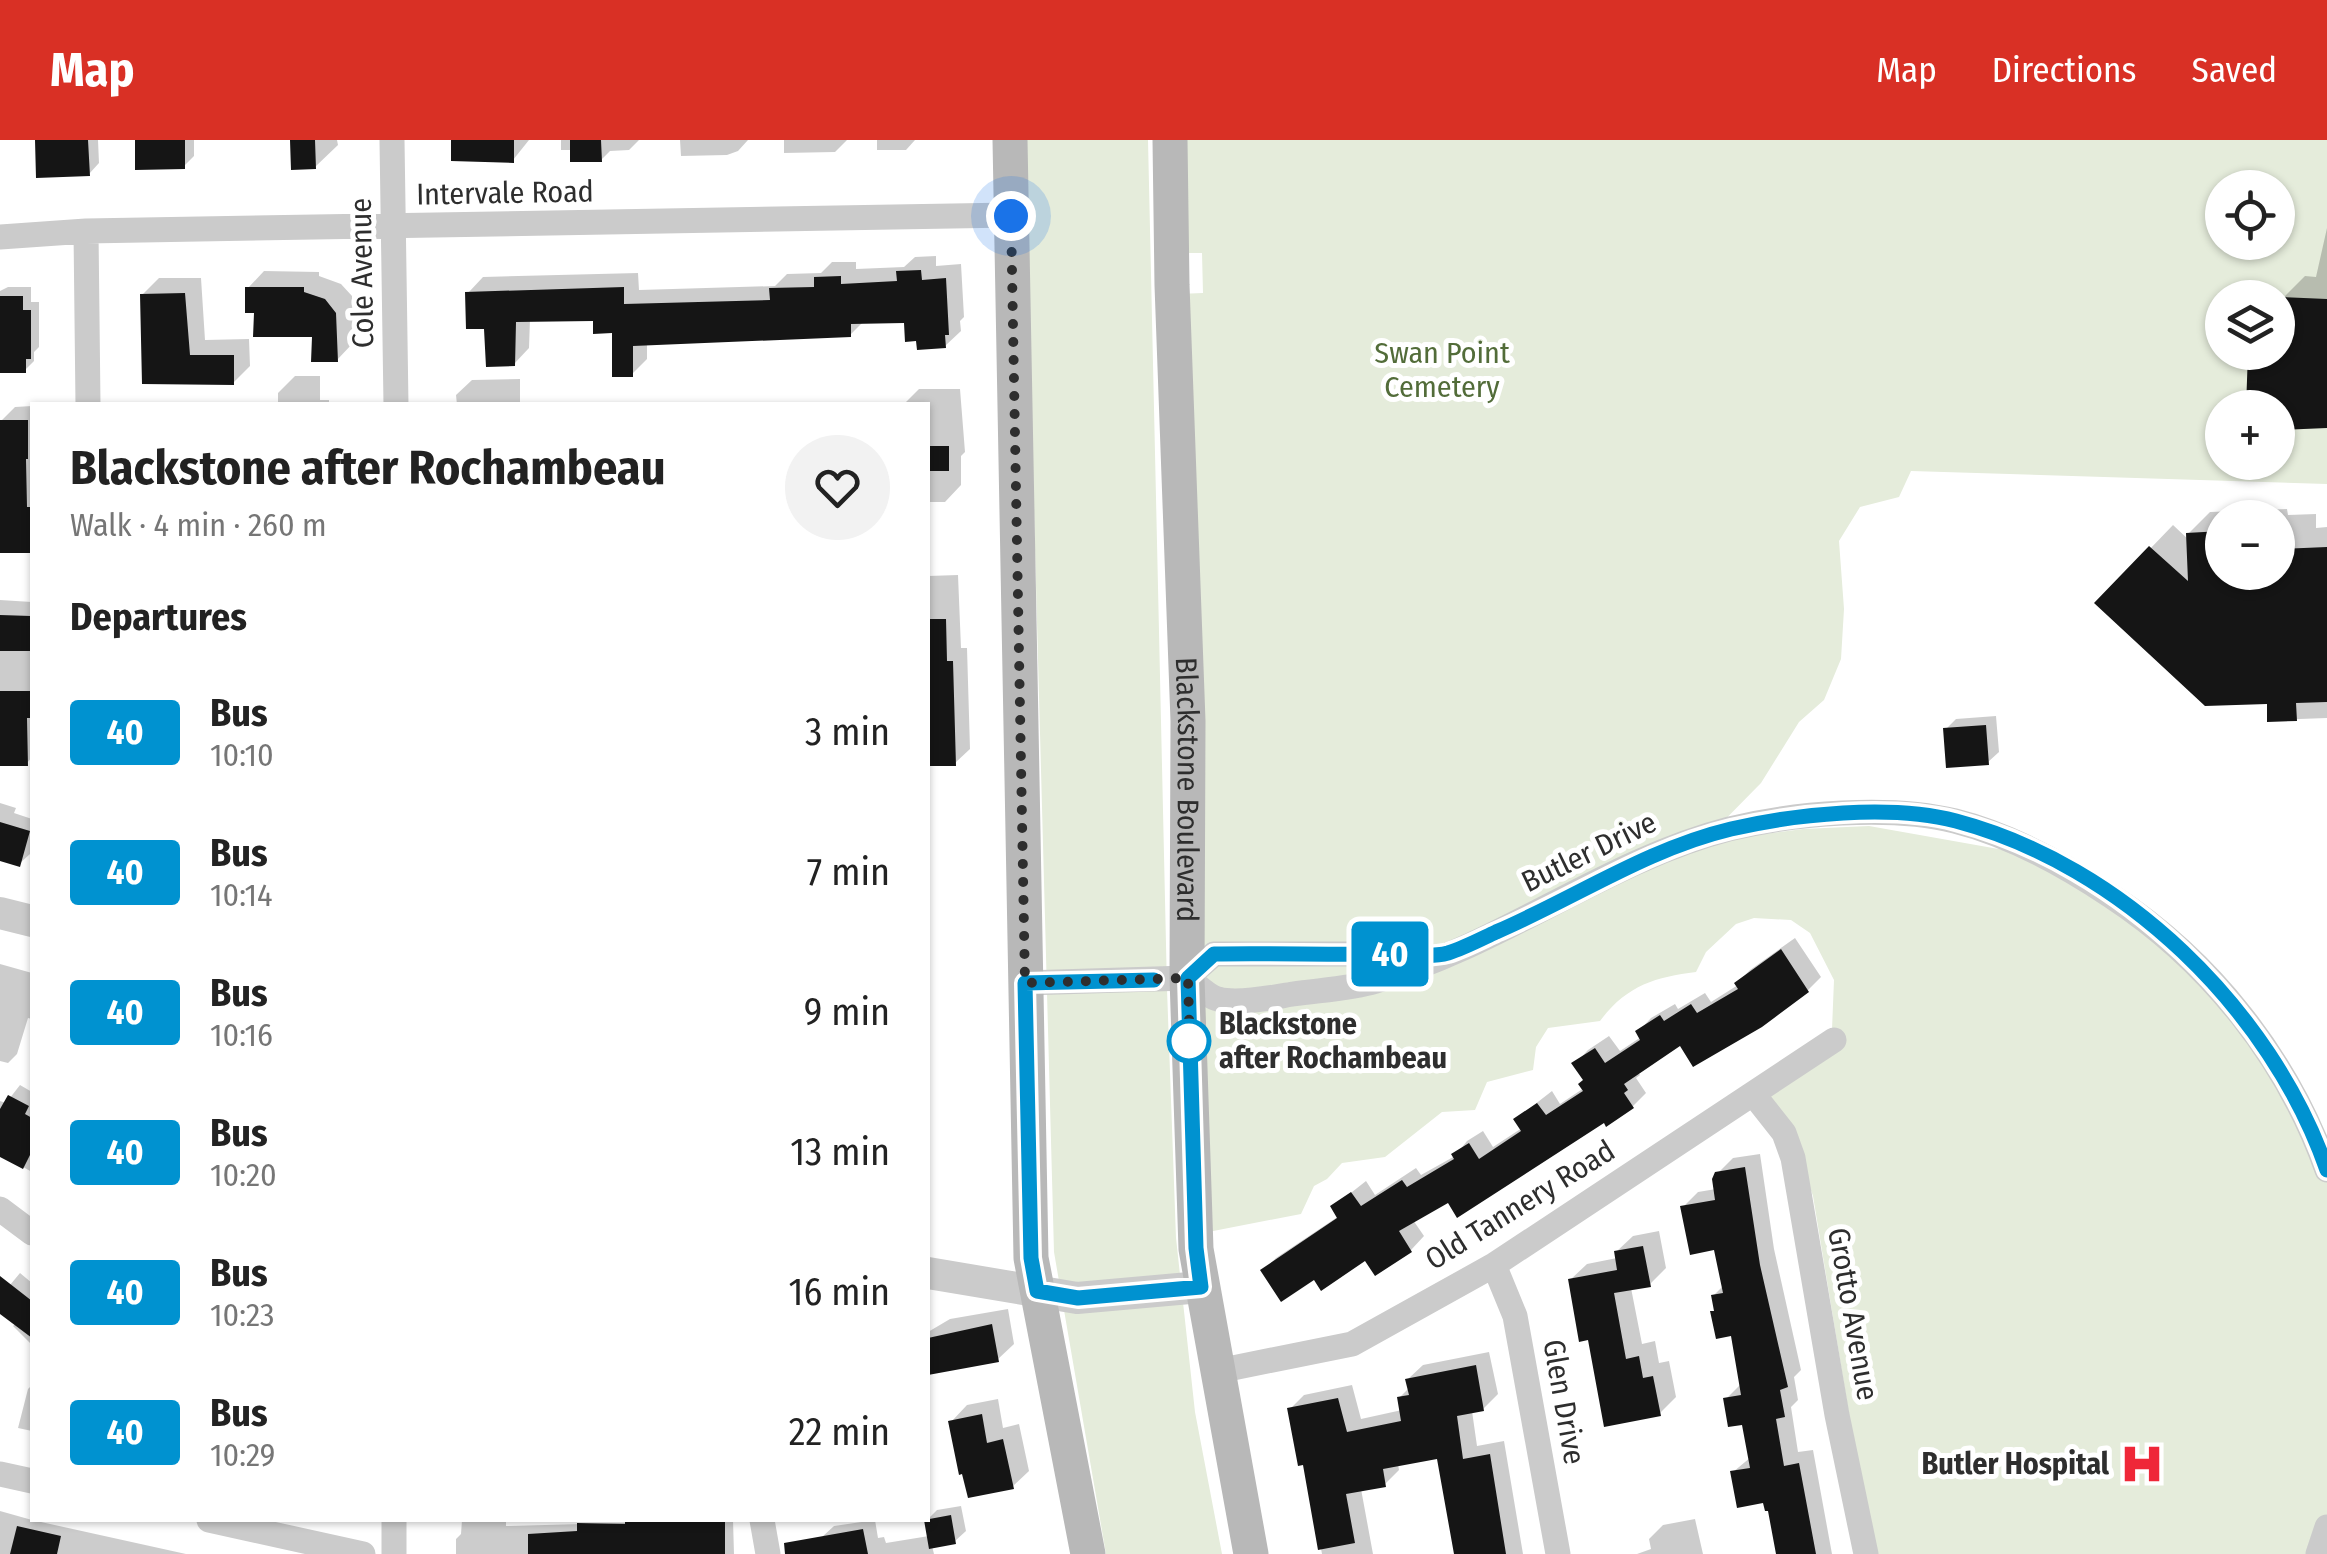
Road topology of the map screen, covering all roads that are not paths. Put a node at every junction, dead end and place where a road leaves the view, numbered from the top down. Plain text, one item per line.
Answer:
1 (392, 140) edge
2 (1010, 140) edge
3 (1170, 140) edge
4 (1011, 216) junction
5 (394, 228) junction
6 (86, 231) junction
7 (0, 237) edge
8 (88, 402) edge
9 (396, 402) edge
10 (0, 913) edge
11 (30, 921) edge
12 (1445, 954) junction
13 (1188, 978) junction
14 (1025, 983) junction
15 (1834, 1040) dead end
16 (1754, 1095) junction
17 (2327, 1170) edge
18 (0, 1208) edge
19 (30, 1231) edge
20 (1494, 1265) junction
21 (930, 1273) edge
22 (1201, 1287) junction
23 (1037, 1291) junction
24 (1218, 1371) junction
25 (0, 1474) edge
26 (30, 1481) edge
27 (218, 1522) edge
28 (394, 1522) edge
29 (762, 1522) edge
30 (2327, 1527) edge
31 (363, 1554) edge
32 (394, 1554) edge
33 (768, 1554) edge
34 (1088, 1554) edge
35 (1251, 1554) edge
36 (1558, 1554) edge
37 (1866, 1554) edge
38 (2318, 1554) edge

1 - 5 street, Cole Avenue
2 - 4 main road
3 - 13 main road, Blackstone Boulevard
4 - 5 street, Intervale Road
4 - 14 main road
5 - 6 street, Intervale Road
5 - 9 street, Cole Avenue
6 - 7 street, Intervale Road
6 - 8 street
10 - 11 street
12 - 13 street, Butler Drive
12 - 13 street, Butler Drive
12 - 17 street, Butler Drive
13 - 14 street, Butler Drive
13 - 22 main road, Blackstone Boulevard
14 - 23 main road
15 - 16 street, Old Tannery Road
16 - 20 street, Old Tannery Road
16 - 37 street, Grotto Avenue
18 - 19 street
20 - 24 street, Old Tannery Road
20 - 36 street, Glen Drive
21 - 23 street
22 - 23 street
22 - 24 main road, Blackstone Boulevard
23 - 34 main road
24 - 35 main road, Blackstone Boulevard
25 - 26 street
27 - 31 street
28 - 32 street
29 - 33 street
30 - 38 street

